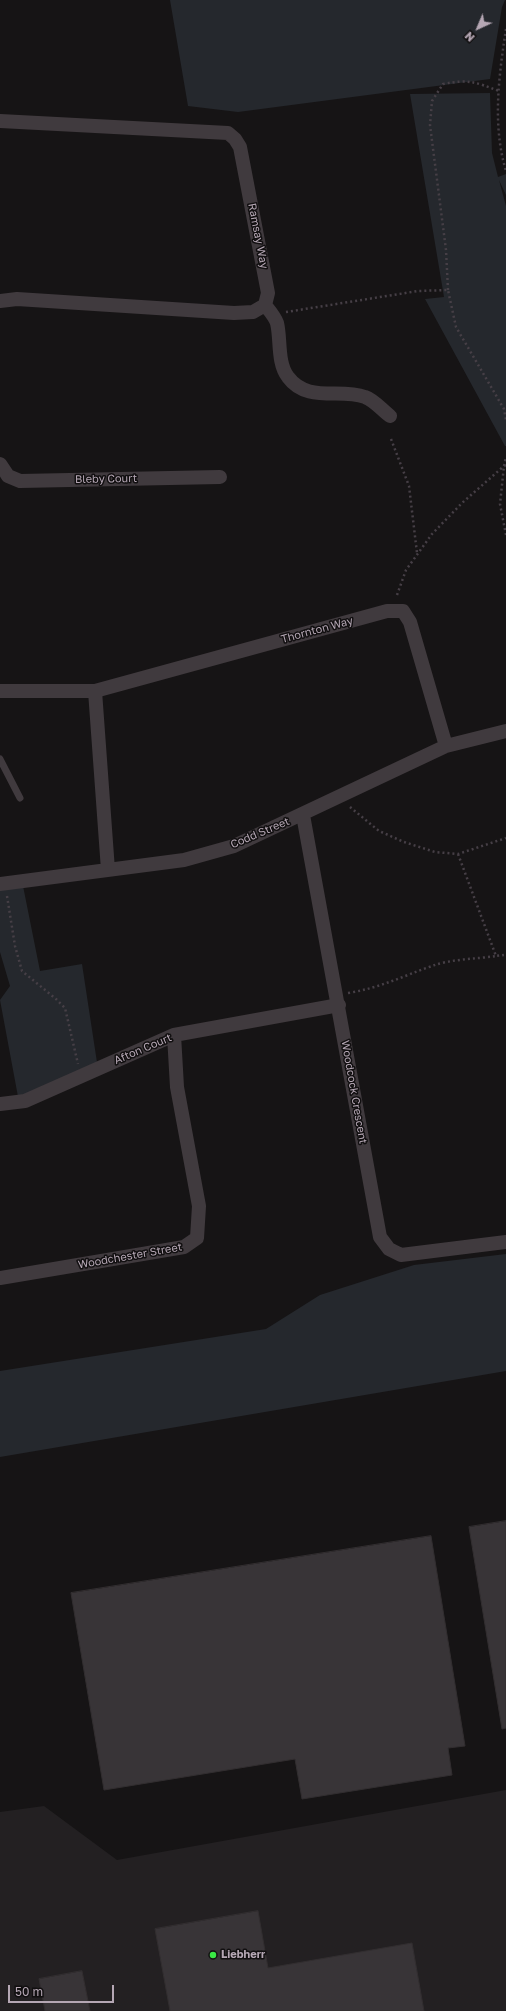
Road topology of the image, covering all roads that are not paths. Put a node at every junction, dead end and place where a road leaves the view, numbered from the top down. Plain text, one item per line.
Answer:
1 (0, 121) edge
2 (0, 301) edge
3 (265, 305) junction
4 (390, 416) dead end
5 (0, 464) edge
6 (220, 478) dead end
7 (0, 691) edge
8 (95, 691) junction
9 (506, 731) edge
10 (446, 746) junction
11 (0, 760) edge
12 (20, 798) dead end
13 (303, 815) junction
14 (108, 870) junction
15 (3, 884) edge
16 (339, 1005) junction
17 (174, 1035) junction
18 (0, 1104) edge
19 (506, 1242) edge
20 (0, 1278) edge

1 - 3 street, Ramsay Way
2 - 3 street
3 - 4 street
5 - 6 street, Bleby Court
7 - 8 street, Thornton Way
8 - 10 street, Thornton Way
8 - 14 street
9 - 10 street, Codd Street
10 - 13 street, Codd Street
11 - 12 lane
13 - 14 street, Codd Street
13 - 16 street, Woodcock Crescent
14 - 15 street, Codd Street
16 - 17 street, Afton Court
16 - 19 street, Woodcock Crescent
17 - 18 street, Afton Court
17 - 20 street, Woodchester Street

